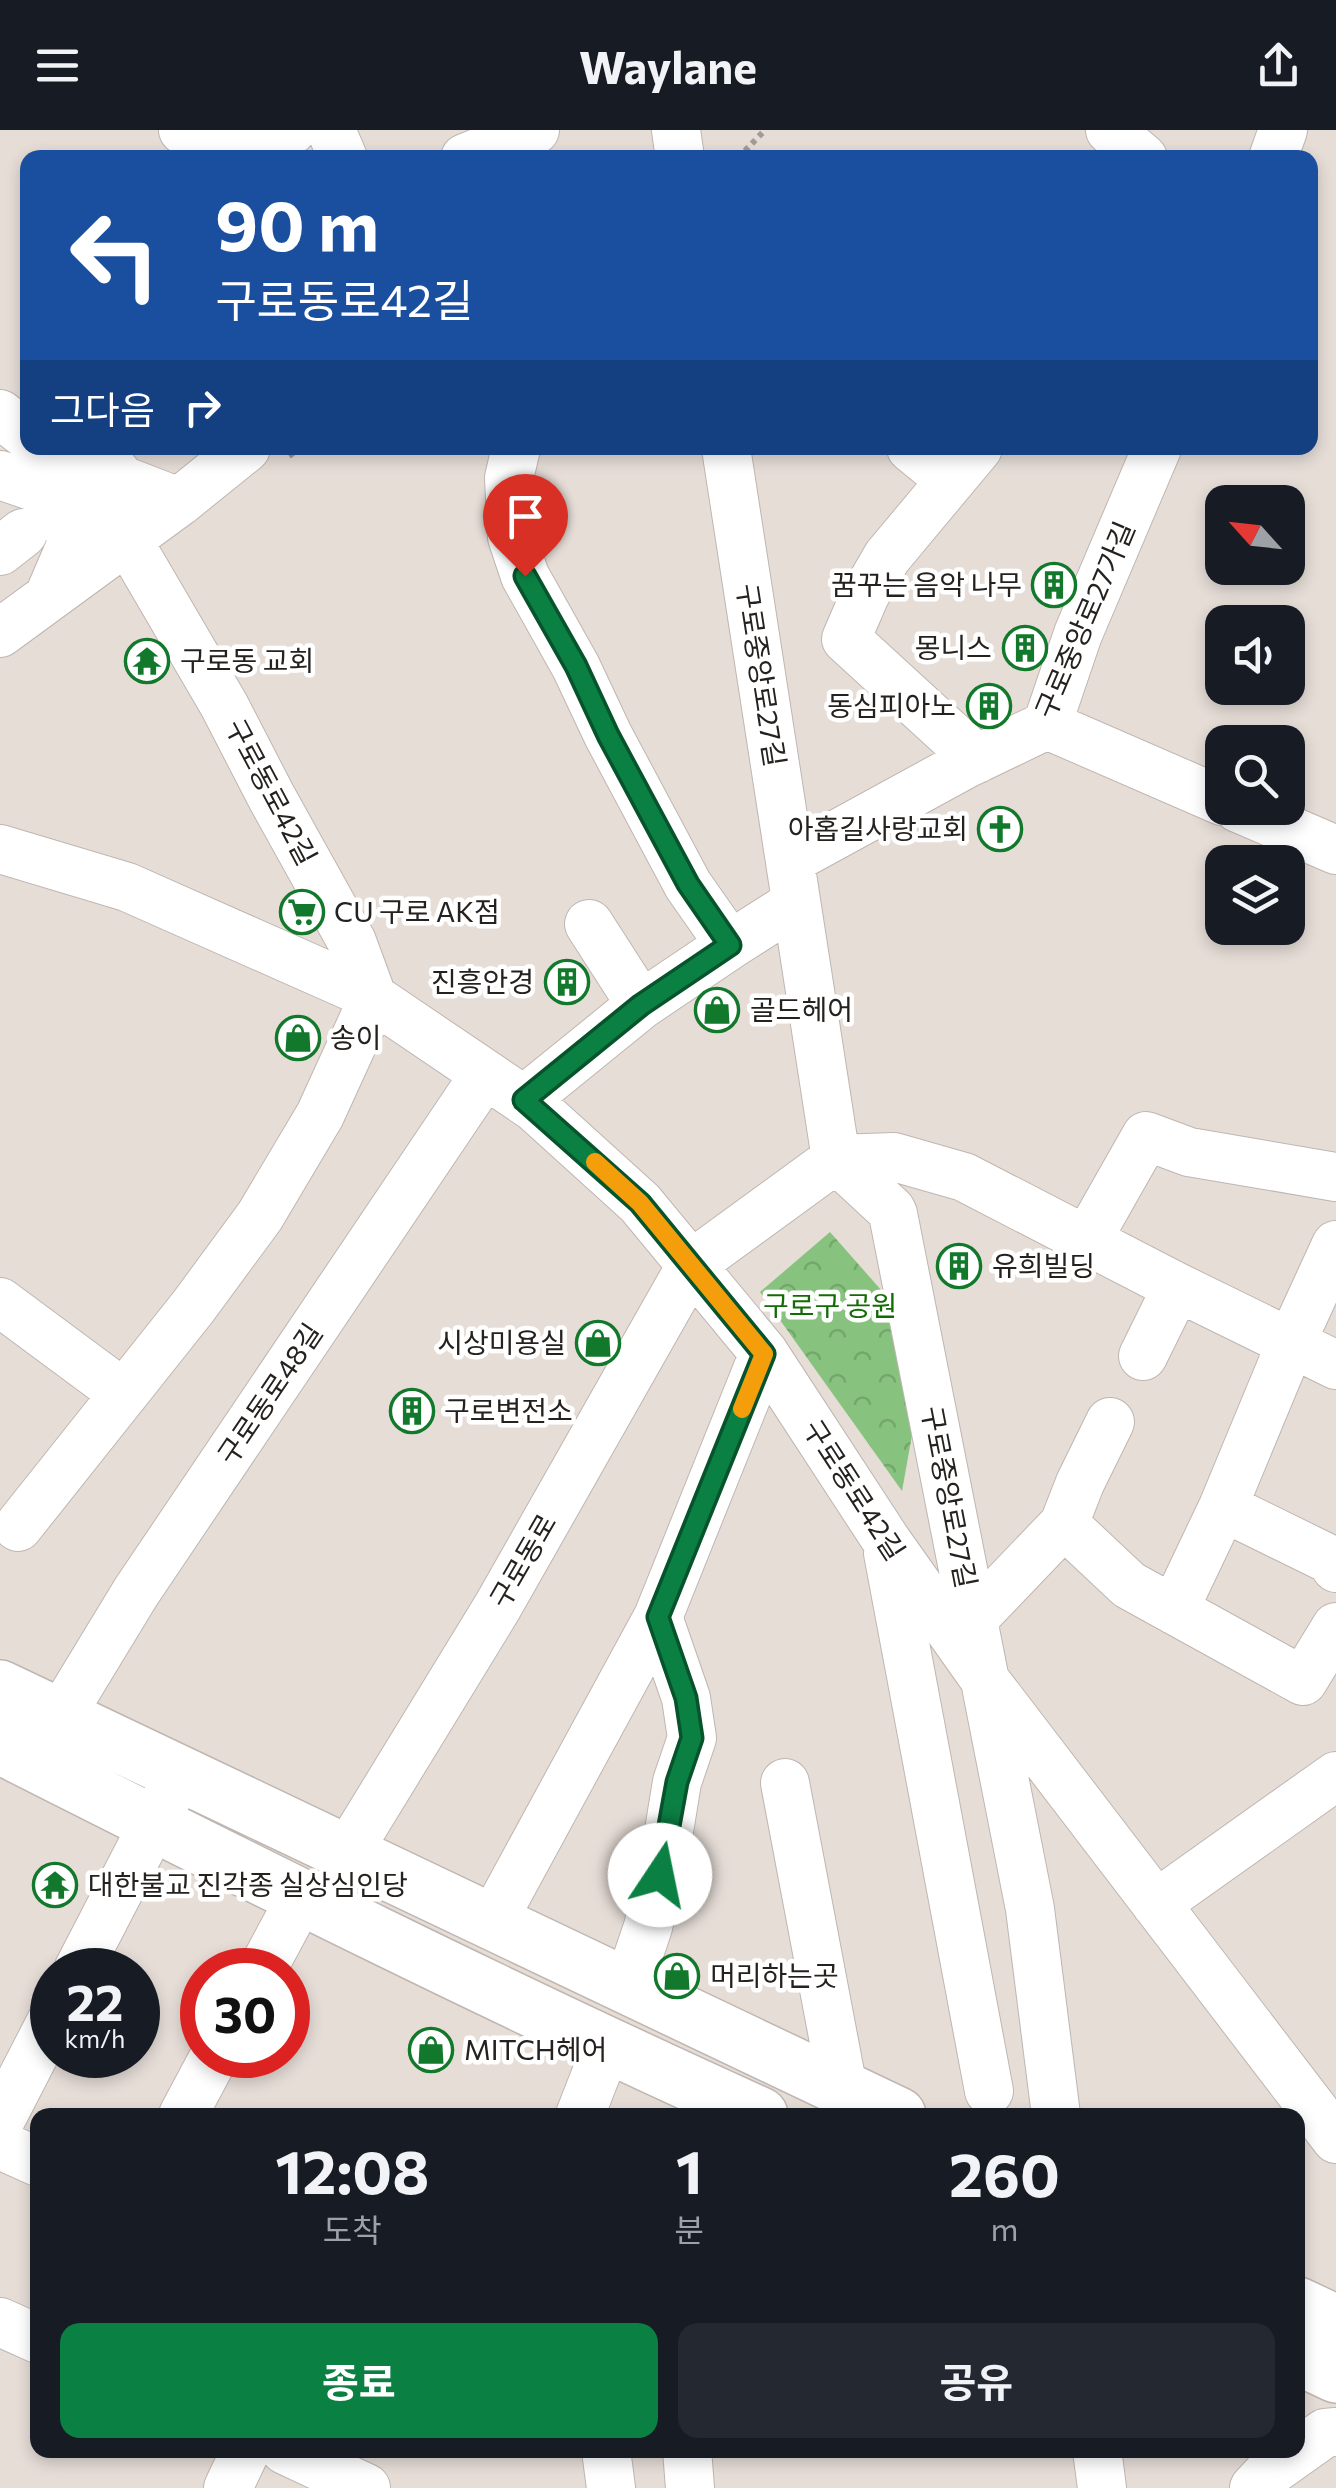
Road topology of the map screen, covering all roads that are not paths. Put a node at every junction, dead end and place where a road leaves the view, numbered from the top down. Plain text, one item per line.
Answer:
1 (183, 130) edge
2 (292, 130) edge
3 (535, 130) edge
4 (550, 130) edge
5 (1110, 130) edge
6 (217, 150) edge
7 (227, 150) edge
8 (483, 150) edge
9 (1134, 150) edge
10 (0, 414) edge
11 (20, 430) edge
12 (46, 455) edge
13 (102, 455) edge
14 (237, 455) edge
15 (514, 455) edge
16 (727, 455) edge
17 (934, 455) edge
18 (1154, 455) edge
19 (964, 464) edge
20 (0, 475) edge
21 (179, 502) junction
22 (127, 539) junction
23 (49, 596) junction
24 (0, 633) edge
25 (1048, 725) junction
26 (977, 758) junction
27 (1205, 794) edge
28 (1278, 825) edge
29 (0, 849) edge
30 (1336, 850) edge
31 (793, 881) junction
32 (589, 924) dead end
33 (730, 945) junction
34 (373, 999) junction
35 (641, 1005) junction
36 (485, 1074) junction
37 (524, 1100) junction
38 (836, 1159) junction
39 (1336, 1177) edge
40 (1087, 1240) junction
41 (1336, 1246) edge
42 (692, 1264) junction
43 (1177, 1287) junction
44 (0, 1302) edge
45 (1291, 1343) junction
46 (764, 1354) junction
47 (1142, 1356) dead end
48 (1336, 1365) edge
49 (124, 1394) junction
50 (1110, 1422) dead end
51 (1223, 1507) junction
52 (1064, 1524) junction
53 (18, 1526) dead end
54 (886, 1540) junction
55 (1336, 1568) edge
56 (1174, 1610) junction
57 (658, 1617) junction
58 (973, 1619) junction
59 (1336, 1627) edge
60 (985, 1680) junction
61 (0, 1688) edge
62 (60, 1717) junction
63 (0, 1746) edge
64 (180, 1774) junction
65 (1336, 1776) edge
66 (785, 1783) dead end
67 (154, 1824) junction
68 (347, 1853) junction
69 (301, 1897) junction
70 (1156, 1904) junction
71 (492, 1922) junction
72 (89, 1948) edge
73 (274, 1948) edge
74 (628, 1986) junction
75 (607, 2046) junction
76 (30, 2063) edge
77 (203, 2078) edge
78 (843, 2089) junction
79 (989, 2092) dead end
80 (187, 2108) edge
81 (583, 2108) edge
82 (744, 2108) edge
83 (883, 2108) edge
84 (1055, 2108) edge
85 (0, 2121) edge
86 (1336, 2139) edge
87 (0, 2145) edge
88 (30, 2158) edge
89 (1305, 2308) edge
90 (0, 2322) edge
91 (1336, 2323) edge
92 (30, 2335) edge
93 (1305, 2360) edge
94 (1336, 2375) edge
95 (1336, 2432) edge
96 (1305, 2447) edge
97 (242, 2458) edge
98 (302, 2458) edge
99 (607, 2458) edge
100 (688, 2458) edge
101 (1098, 2458) edge
102 (1290, 2458) edge
103 (228, 2488) edge
104 (366, 2488) edge
105 (611, 2488) edge
106 (690, 2488) edge
107 (1102, 2488) edge
108 (1254, 2488) edge

1 - 6 street
2 - 7 street
3 - 8 street
4 - 8 street
5 - 9 street
10 - 11 street
12 - 22 street, 구로동로42길
13 - 21 street
14 - 21 street
15 - 33 street
16 - 31 street, 구로중앙로27길
17 - 19 street
18 - 25 street, 구로중앙로27가길
19 - 26 street
20 - 23 street
21 - 22 street
22 - 23 street
22 - 34 street, 구로동로42길
23 - 24 street
25 - 26 street, 구로중앙로27가길
25 - 27 street
26 - 31 street, 구로중앙로27가길
28 - 30 street
29 - 34 street, 구로동로42길
31 - 33 street
31 - 38 street, 구로중앙로27길
32 - 35 street
33 - 35 street
34 - 36 street, 구로동로42길
34 - 49 street
35 - 37 street
36 - 37 street, 구로동로42길
36 - 62 street, 구로동로48길
37 - 42 street, 구로동로42길
38 - 40 street
38 - 42 street
38 - 58 street, 구로중앙로27길
39 - 40 street
40 - 43 street
41 - 45 street
42 - 46 street, 구로동로42길
42 - 68 street, 구로동로
43 - 45 street
43 - 47 street
44 - 49 street
45 - 48 street
45 - 51 street
46 - 54 street, 구로동로42길
46 - 57 street
49 - 53 street
50 - 52 street
51 - 55 street
51 - 56 street
52 - 56 street
52 - 58 street
54 - 60 street, 구로동로42길
54 - 79 street
56 - 59 street
57 - 71 street
57 - 74 street
58 - 60 street, 구로중앙로27길
60 - 70 street, 구로동로42길
60 - 84 street, 구로중앙로27길
61 - 62 main road
62 - 64 main road
63 - 67 main road
64 - 67 street
64 - 68 main road
65 - 70 street
66 - 78 street
67 - 69 main road
67 - 72 street
68 - 71 main road
69 - 73 street
69 - 75 main road
70 - 86 street, 구로동로42길
71 - 74 main road
74 - 78 main road
75 - 81 street
75 - 82 main road
76 - 85 street
77 - 80 street
78 - 83 main road
87 - 88 street
89 - 91 main road
90 - 92 street
93 - 94 main road
95 - 96 street
97 - 103 street
98 - 104 street
99 - 105 street
100 - 106 street
101 - 107 street
102 - 108 street

